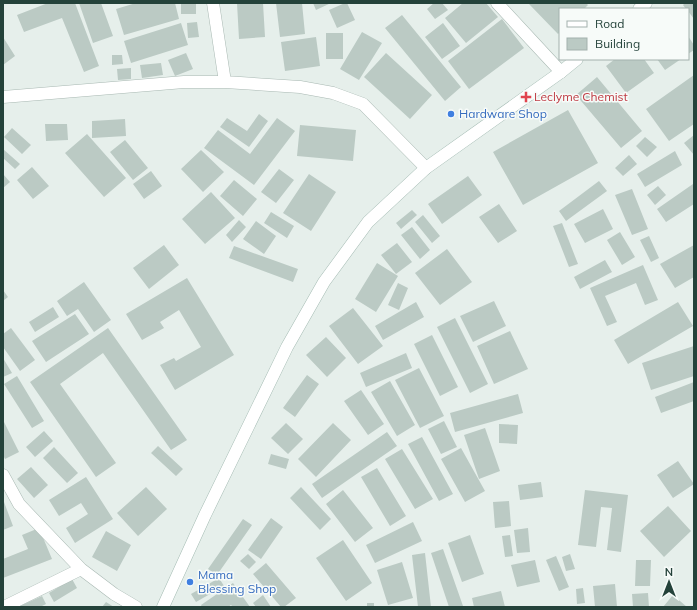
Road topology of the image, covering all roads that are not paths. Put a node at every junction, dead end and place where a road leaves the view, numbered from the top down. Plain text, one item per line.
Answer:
1 (213, 3) edge
2 (497, 3) edge
3 (576, 60) edge
4 (561, 72) junction
5 (225, 82) junction
6 (3, 97) edge
7 (426, 168) junction
8 (3, 475) edge
9 (81, 569) junction
10 (4, 607) edge
11 (136, 607) edge
12 (163, 607) edge

1 - 5 street
2 - 4 street
3 - 4 street
4 - 7 street
5 - 6 street
5 - 7 street
7 - 12 street
8 - 9 street
9 - 10 street
9 - 11 street

